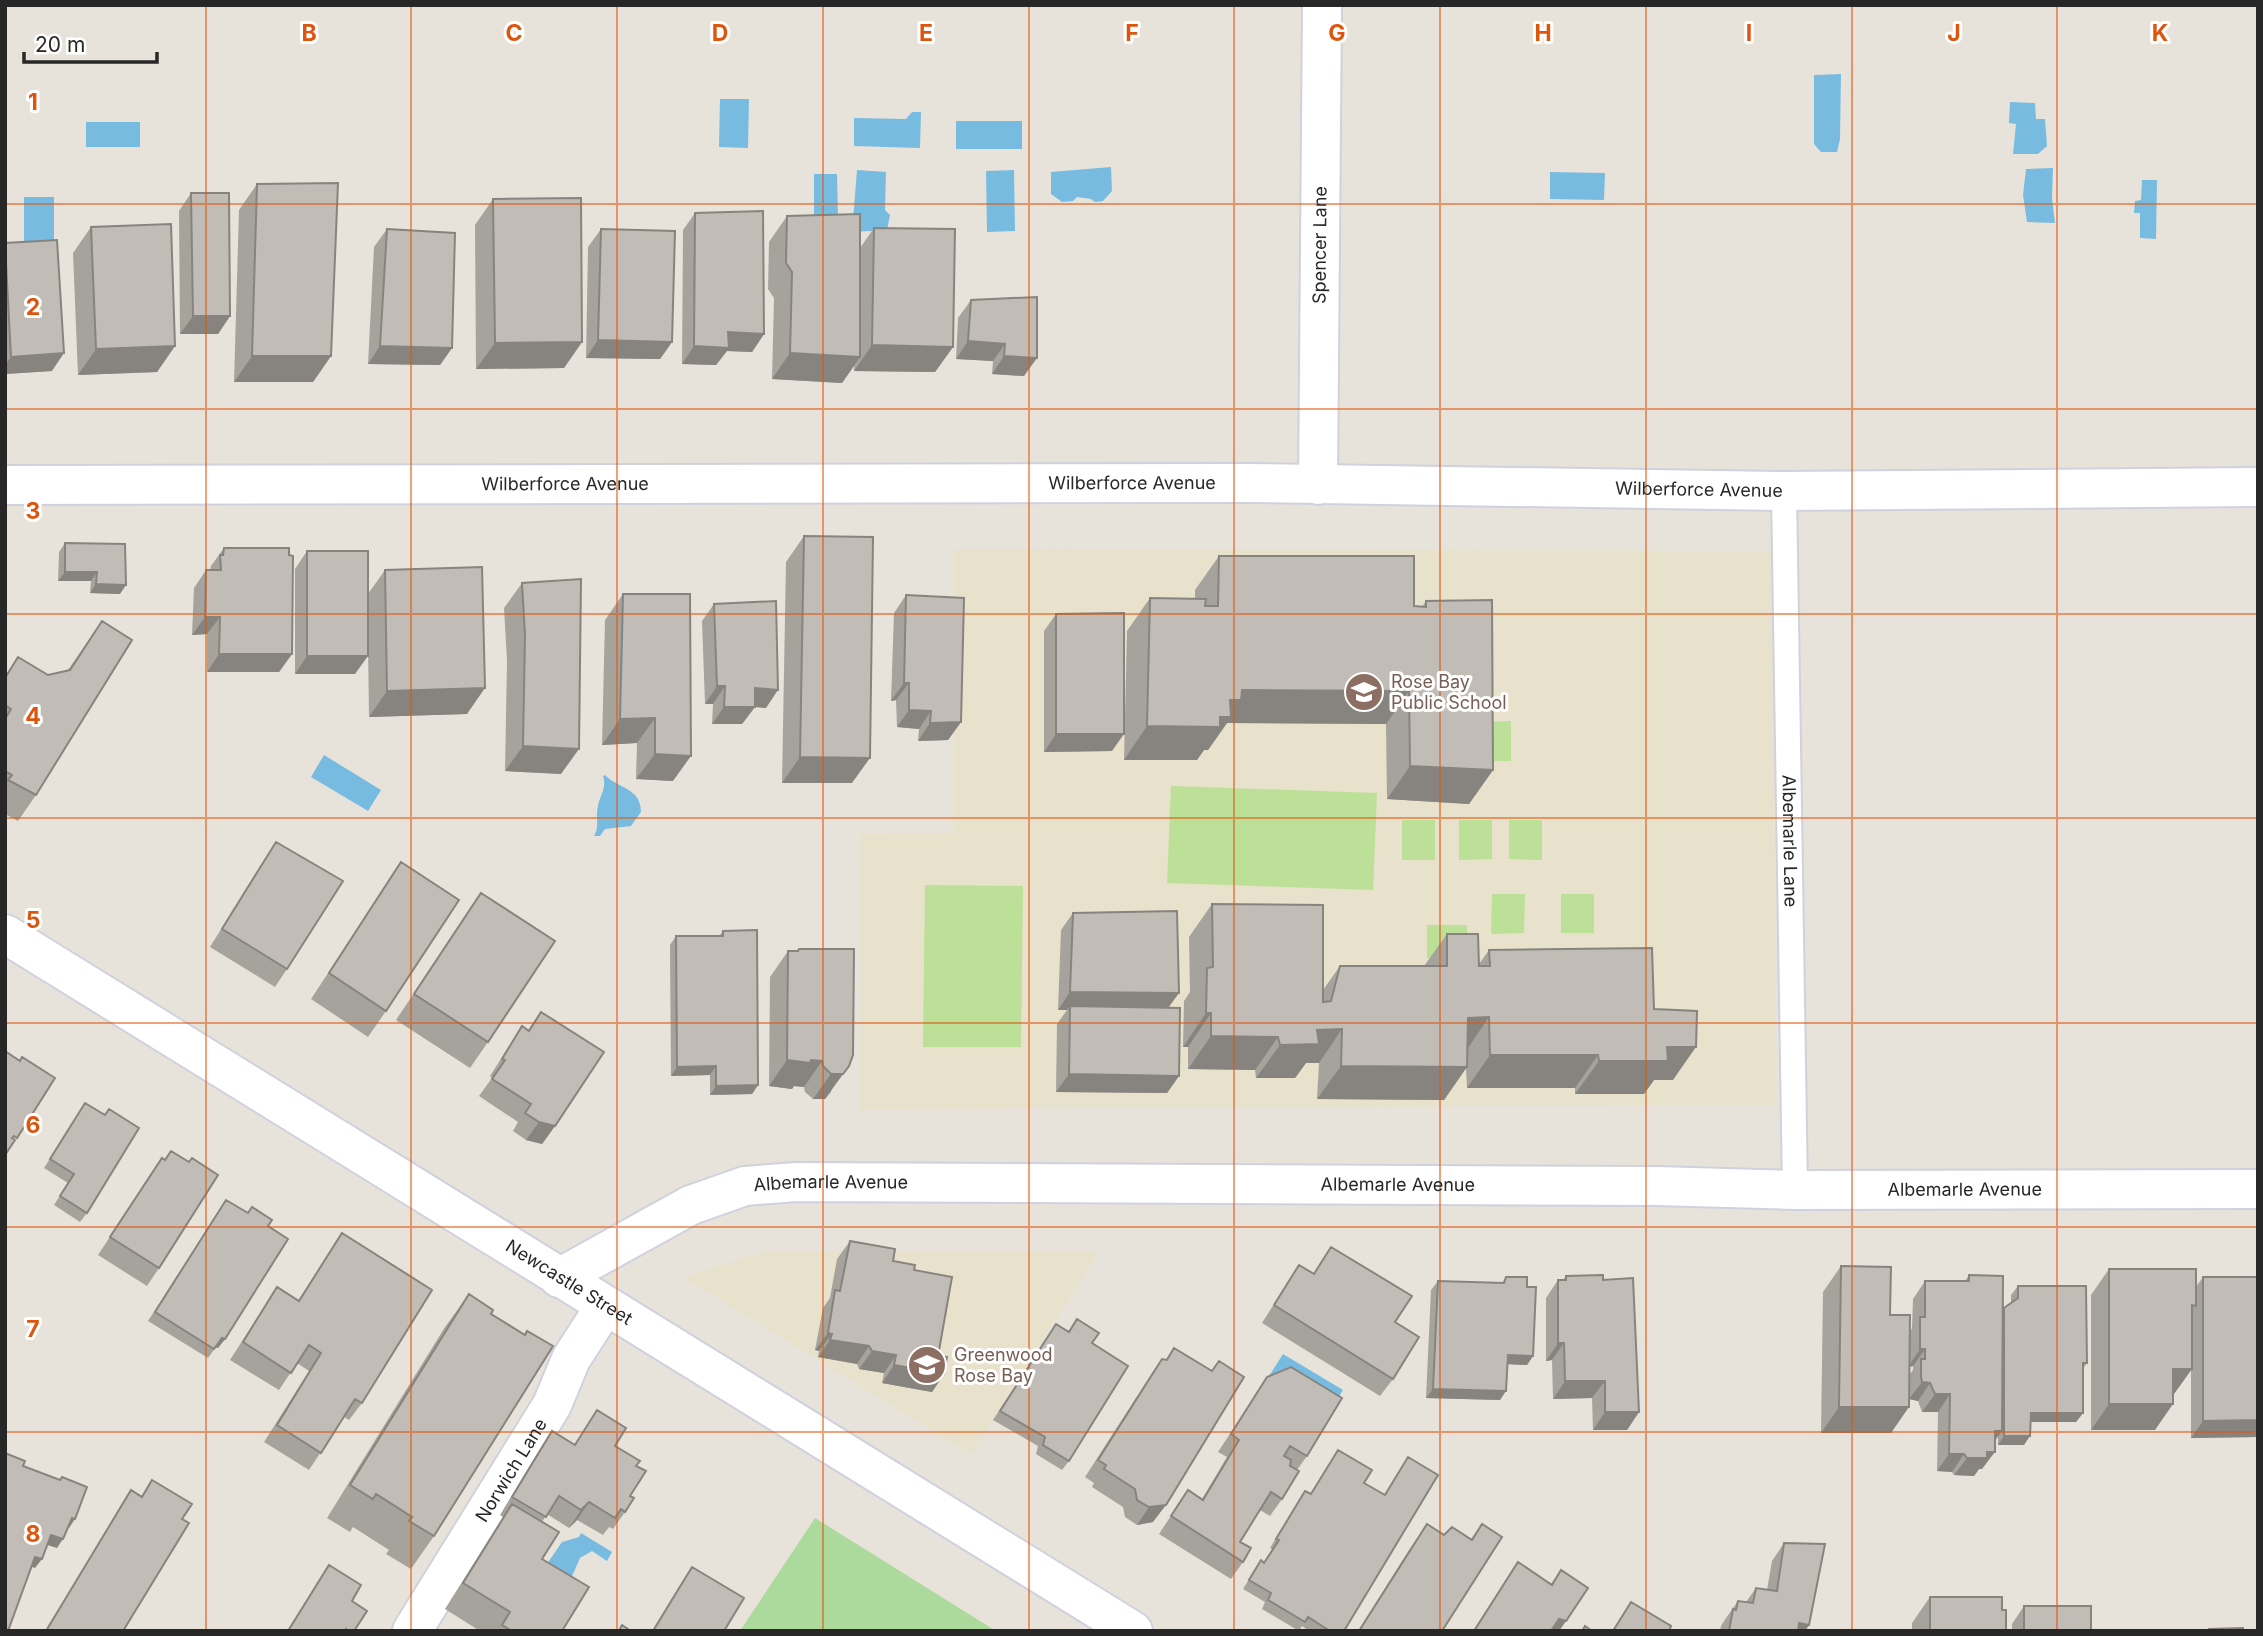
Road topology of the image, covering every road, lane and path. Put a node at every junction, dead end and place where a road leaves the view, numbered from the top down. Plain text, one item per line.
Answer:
1 (1322, 5) edge
2 (5, 485) edge
3 (1318, 485) junction
4 (2258, 487) edge
5 (1784, 491) junction
6 (5, 934) edge
7 (2258, 1189) edge
8 (1794, 1190) junction
9 (559, 1278) junction
10 (605, 1306) junction
11 (412, 1631) edge
12 (1133, 1631) edge

1 - 3 street, Spencer Lane
2 - 3 street, Wilberforce Avenue
3 - 5 street, Wilberforce Avenue
4 - 5 street, Wilberforce Avenue
5 - 8 lane, Albemarle Lane
6 - 9 street, Newcastle Street
7 - 8 street, Albemarle Avenue
8 - 9 street, Albemarle Avenue
9 - 10 street, Newcastle Street
10 - 11 street, Norwich Lane
10 - 12 street, Newcastle Street

